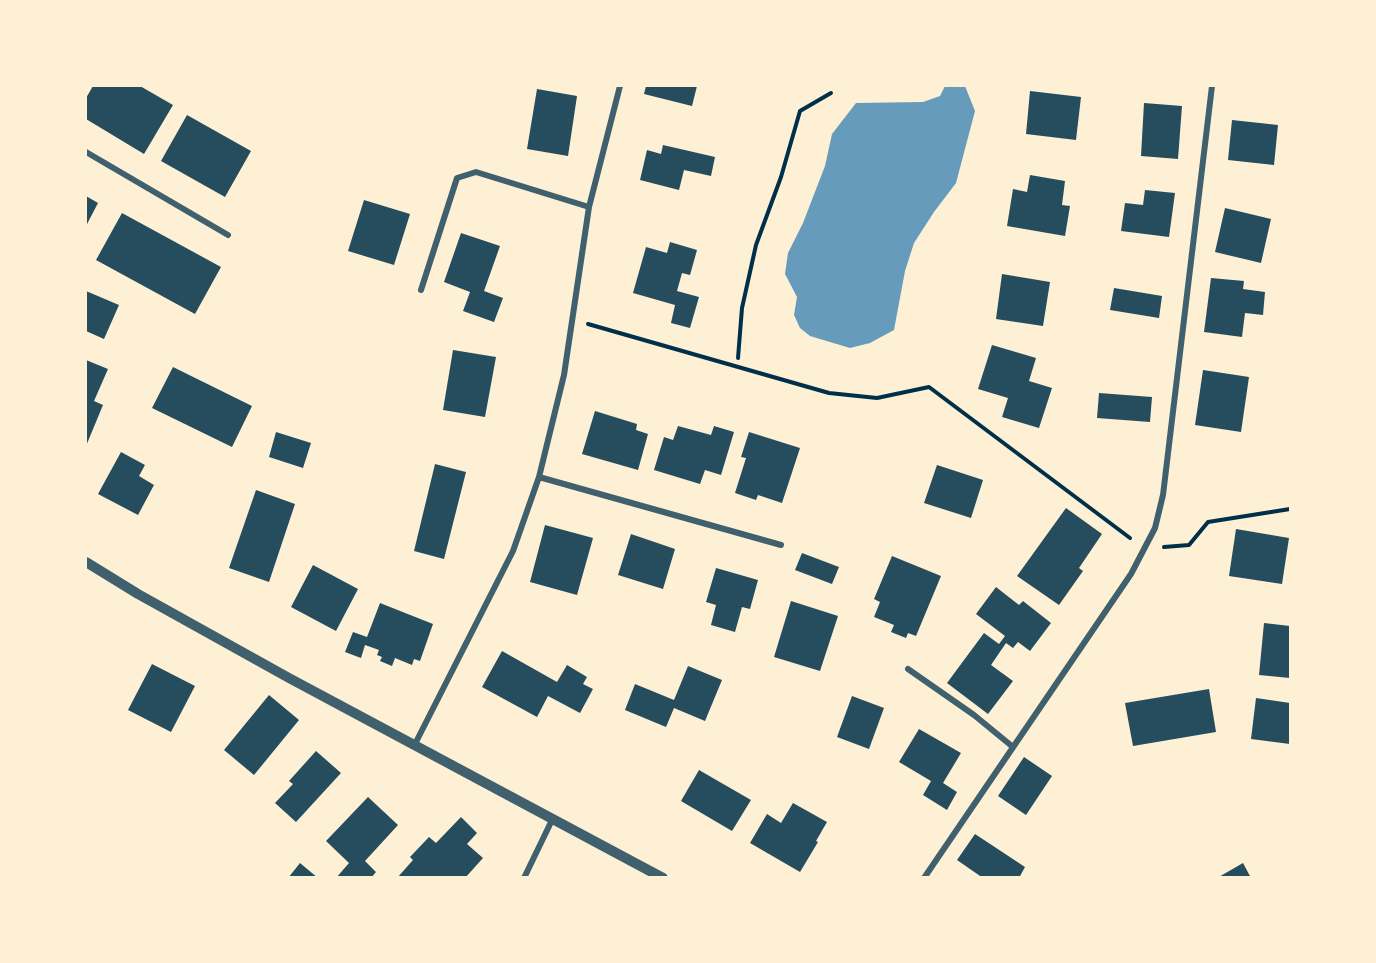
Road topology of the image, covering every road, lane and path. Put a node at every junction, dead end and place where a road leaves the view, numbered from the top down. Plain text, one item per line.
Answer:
1 (620, 86) edge
2 (1212, 86) edge
3 (831, 93) dead end
4 (86, 152) edge
5 (589, 207) junction
6 (228, 235) dead end
7 (422, 290) dead end
8 (573, 320) junction
9 (738, 358) dead end
10 (539, 477) junction
11 (1290, 509) edge
12 (781, 545) dead end
13 (1145, 549) junction
14 (86, 562) edge
15 (908, 669) dead end
16 (415, 744) junction
17 (1013, 747) junction
18 (553, 818) junction
19 (524, 878) edge
20 (663, 878) edge
21 (924, 878) edge

1 - 5 street
2 - 13 street
3 - 9 path
4 - 6 street
5 - 7 street
5 - 8 street
8 - 10 street
8 - 13 path
10 - 12 street
10 - 16 street
11 - 13 path
13 - 17 street
14 - 16 street
15 - 17 street
16 - 18 street
17 - 21 street
18 - 19 street
18 - 20 street

